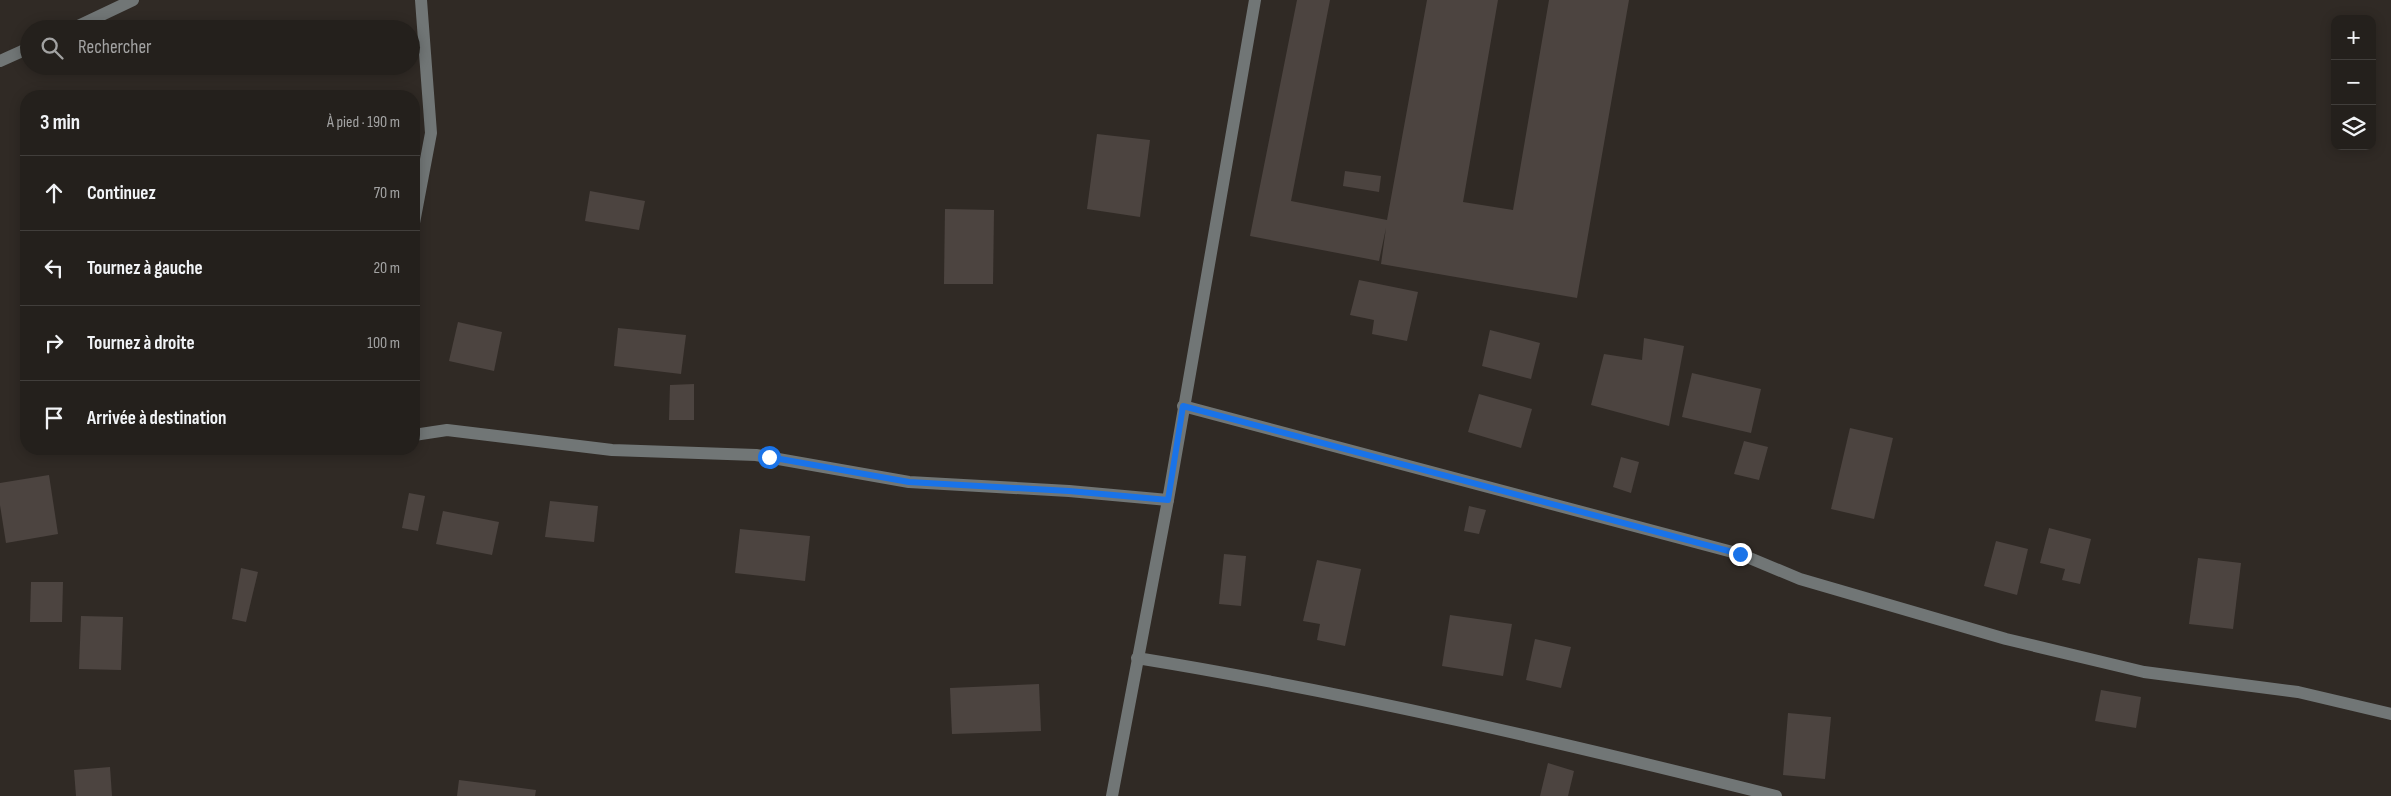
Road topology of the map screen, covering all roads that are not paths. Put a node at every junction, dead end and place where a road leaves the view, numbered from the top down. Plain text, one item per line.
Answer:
1 (133, 0) edge
2 (421, 0) edge
3 (1255, 0) edge
4 (91, 20) edge
5 (20, 52) edge
6 (0, 61) edge
7 (420, 191) edge
8 (1183, 406) junction
9 (420, 434) edge
10 (1168, 500) junction
11 (1136, 658) junction
12 (2391, 714) edge
13 (1112, 796) edge
14 (1776, 796) edge

1 - 4 street
2 - 7 street
3 - 8 street
5 - 6 street
8 - 10 street
8 - 12 street
9 - 10 street
10 - 11 street
11 - 13 street
11 - 14 street

